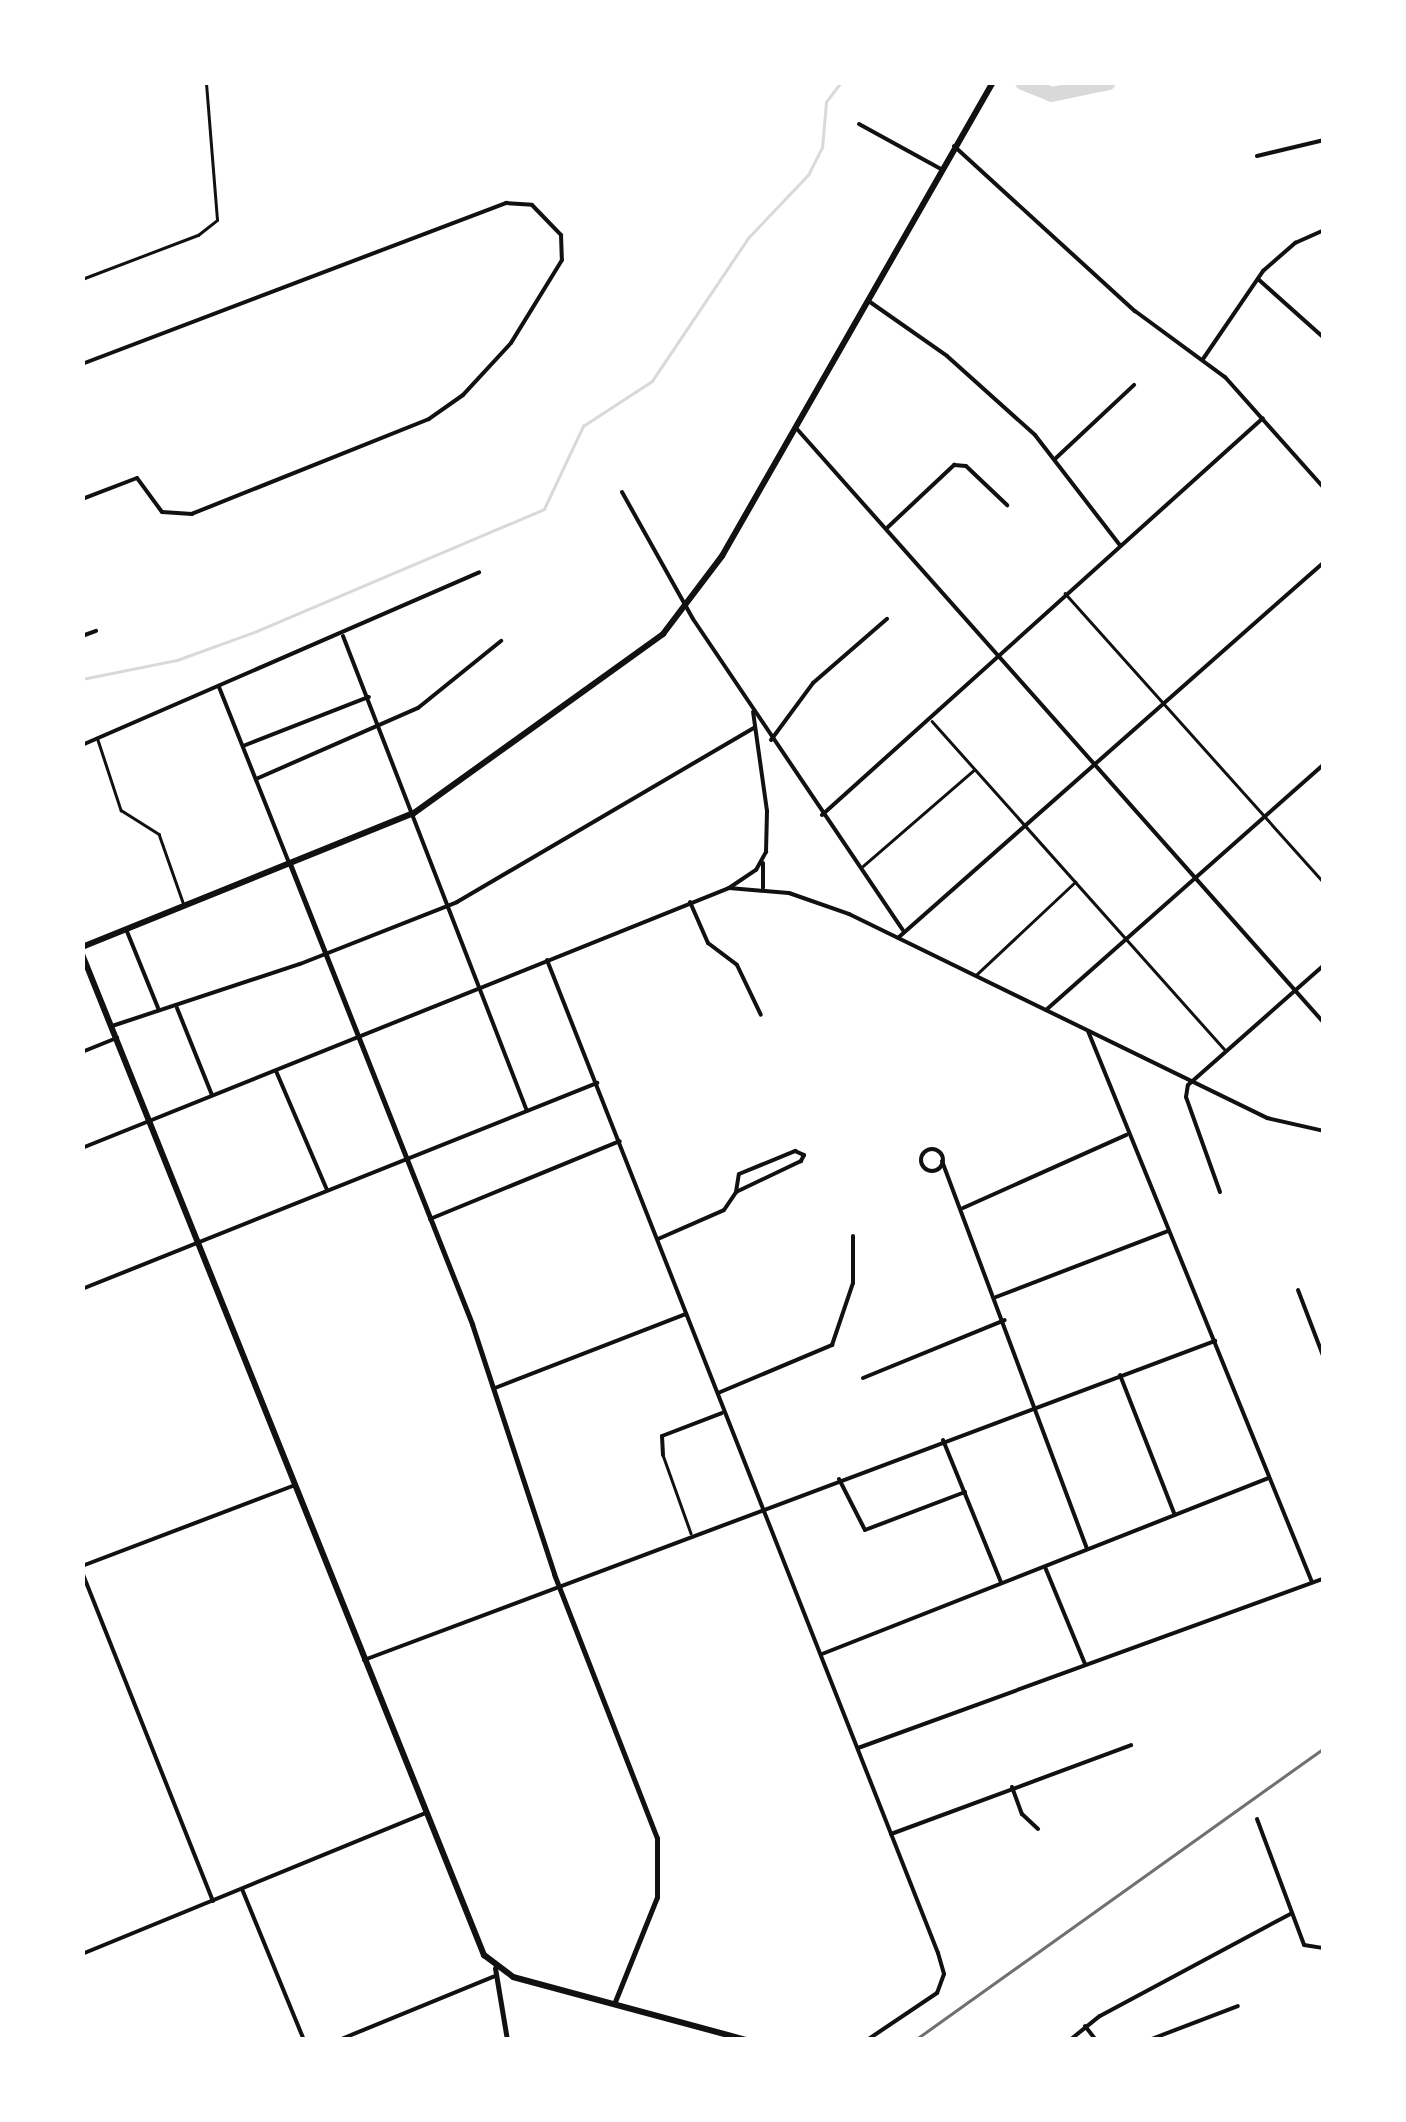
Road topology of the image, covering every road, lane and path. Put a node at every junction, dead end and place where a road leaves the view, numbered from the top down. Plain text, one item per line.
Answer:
1 (206, 82) edge
2 (992, 85) edge
3 (859, 124) dead end
4 (1324, 140) edge
5 (954, 146) junction
6 (1257, 156) dead end
7 (941, 169) junction
8 (1324, 230) edge
9 (82, 279) edge
10 (1258, 279) junction
11 (866, 300) junction
12 (1323, 337) edge
13 (1202, 359) junction
14 (82, 364) edge
15 (1134, 385) dead end
16 (1263, 418) junction
17 (794, 426) junction
18 (1056, 458) junction
19 (1324, 488) edge
20 (82, 489) edge
21 (622, 492) dead end
22 (84, 498) edge
23 (1007, 505) dead end
24 (888, 527) junction
25 (1119, 544) junction
26 (1324, 562) edge
27 (478, 572) dead end
28 (1065, 593) junction
29 (687, 607) junction
30 (887, 619) dead end
31 (96, 631) dead end
32 (82, 636) edge
33 (343, 636) junction
34 (501, 640) dead end
35 (1000, 654) junction
36 (219, 687) junction
37 (370, 697) junction
38 (1165, 703) junction
39 (753, 711) junction
40 (930, 720) junction
41 (381, 725) junction
42 (754, 728) junction
43 (98, 738) junction
44 (772, 740) junction
45 (82, 745) edge
46 (243, 746) junction
47 (1095, 763) junction
48 (1324, 764) edge
49 (975, 769) junction
50 (256, 778) junction
51 (414, 814) junction
52 (822, 815) junction
53 (1265, 816) junction
54 (1025, 824) junction
55 (289, 863) junction
56 (763, 863) junction
57 (860, 869) junction
58 (1196, 878) junction
59 (1076, 881) junction
60 (1324, 882) edge
61 (729, 888) junction
62 (762, 888) junction
63 (690, 902) junction
64 (184, 905) junction
65 (449, 905) junction
66 (126, 929) junction
67 (904, 931) junction
68 (900, 937) junction
69 (1127, 938) junction
70 (82, 947) edge
71 (82, 954) edge
72 (326, 954) junction
73 (548, 960) junction
74 (1324, 965) edge
75 (976, 975) junction
76 (480, 987) junction
77 (1294, 989) junction
78 (158, 1008) junction
79 (177, 1008) junction
80 (1046, 1010) junction
81 (761, 1015) dead end
82 (1324, 1023) edge
83 (112, 1026) junction
84 (1088, 1030) junction
85 (358, 1036) junction
86 (117, 1038) junction
87 (1224, 1049) junction
88 (82, 1052) edge
89 (275, 1070) junction
90 (1190, 1080) junction
91 (597, 1083) junction
92 (212, 1095) junction
93 (526, 1111) junction
94 (150, 1121) junction
95 (1324, 1131) edge
96 (1128, 1134) junction
97 (620, 1141) junction
98 (82, 1148) edge
99 (406, 1158) junction
100 (942, 1161) junction
101 (327, 1190) junction
102 (736, 1192) junction
103 (1220, 1192) dead end
104 (963, 1208) junction
105 (430, 1219) junction
106 (1168, 1231) junction
107 (853, 1236) dead end
108 (658, 1238) junction
109 (198, 1242) junction
110 (82, 1289) edge
111 (1298, 1290) dead end
112 (996, 1298) junction
113 (687, 1314) junction
114 (1005, 1320) junction
115 (1215, 1341) junction
116 (1321, 1345) edge
117 (1324, 1358) edge
118 (1120, 1374) junction
119 (864, 1378) dead end
120 (495, 1388) junction
121 (718, 1393) junction
122 (1034, 1405) junction
123 (724, 1412) junction
124 (943, 1440) junction
125 (663, 1455) joint
126 (1270, 1477) junction
127 (839, 1479) junction
128 (295, 1485) junction
129 (965, 1492) junction
130 (762, 1507) junction
131 (1175, 1514) junction
132 (691, 1532) junction
133 (1086, 1548) junction
134 (1044, 1565) junction
135 (82, 1569) edge
136 (1324, 1578) edge
137 (1002, 1582) junction
138 (1312, 1582) junction
139 (558, 1584) junction
140 (90, 1592) junction
141 (82, 1595) edge
142 (822, 1654) junction
143 (364, 1660) junction
144 (1085, 1664) junction
145 (1131, 1745) dead end
146 (858, 1748) junction
147 (1012, 1787) junction
148 (426, 1813) junction
149 (1257, 1820) dead end
150 (1038, 1829) dead end
151 (892, 1834) junction
152 (242, 1888) junction
153 (212, 1901) junction
154 (1290, 1914) junction
155 (1324, 1948) edge
156 (82, 1954) edge
157 (495, 1972) junction
158 (614, 2004) junction
159 (1238, 2006) dead end
160 (1085, 2026) junction
161 (304, 2040) edge
162 (339, 2040) edge
163 (507, 2040) edge
164 (746, 2040) edge
165 (867, 2040) edge
166 (1070, 2040) edge
167 (1096, 2040) edge
168 (1149, 2040) edge

1 - 9 lane
2 - 5 main road
3 - 7 street
4 - 6 street
5 - 7 main road
5 - 13 street
7 - 11 main road
8 - 10 street
10 - 12 street
10 - 13 street
11 - 17 main road
11 - 18 street
13 - 16 street
14 - 22 street
15 - 18 street
16 - 19 street
16 - 25 street
17 - 24 street
17 - 29 main road
18 - 25 street
20 - 22 street
21 - 29 street
23 - 24 street
24 - 35 street
25 - 28 street
26 - 38 street
27 - 33 street
28 - 35 street
28 - 38 lane
29 - 39 street
29 - 51 main road
30 - 44 street
31 - 32 street
33 - 36 street
33 - 37 street
34 - 41 street
35 - 40 street
35 - 47 street
36 - 43 street
36 - 46 street
37 - 41 street
37 - 46 street
38 - 47 street
38 - 53 lane
39 - 42 street
39 - 44 street
40 - 49 lane
40 - 52 street
41 - 50 street
41 - 51 street
42 - 56 street
42 - 65 street
43 - 45 street
43 - 64 lane
44 - 52 street
46 - 50 street
47 - 54 street
47 - 58 street
48 - 53 street
49 - 54 lane
49 - 57 lane
50 - 55 street
51 - 55 main road
51 - 65 street
52 - 57 street
53 - 58 street
53 - 60 lane
54 - 59 lane
54 - 67 street
55 - 64 main road
55 - 72 street
56 - 61 street
56 - 62 street
57 - 67 street
58 - 69 street
58 - 77 street
59 - 69 lane
59 - 75 lane
61 - 62 street
61 - 63 street
62 - 68 street
63 - 73 street
63 - 81 street
64 - 66 main road
65 - 72 street
65 - 76 street
66 - 70 main road
66 - 78 street
67 - 68 street
68 - 75 street
69 - 80 street
69 - 87 lane
71 - 83 main road
72 - 79 street
72 - 85 street
73 - 76 street
73 - 91 street
74 - 77 street
75 - 80 street
76 - 85 street
76 - 93 street
77 - 82 street
77 - 87 street
78 - 79 street
78 - 83 street
79 - 92 street
80 - 84 street
83 - 86 main road
84 - 90 street
84 - 96 street
85 - 89 street
85 - 99 street
86 - 88 street
86 - 94 main road
87 - 90 street
89 - 92 street
89 - 101 street
90 - 95 street
90 - 103 street
91 - 93 street
91 - 97 street
92 - 94 street
93 - 99 street
94 - 98 street
94 - 109 main road
96 - 104 street
96 - 106 street
97 - 105 street
97 - 108 street
99 - 101 street
99 - 105 street
100 - 100 street
100 - 104 street
101 - 109 street
102 - 102 street
102 - 108 street
104 - 112 street
105 - 120 street
106 - 112 street
106 - 115 street
107 - 121 street
108 - 113 street
109 - 110 street
109 - 128 main road
111 - 116 street
112 - 114 street
113 - 120 street
113 - 121 street
114 - 119 street
114 - 122 street
115 - 118 street
115 - 126 street
116 - 117 street
118 - 122 street
118 - 131 street
120 - 139 street
121 - 123 street
122 - 124 street
122 - 133 street
123 - 125 street
123 - 130 street
124 - 127 street
124 - 129 street
125 - 132 lane
126 - 131 street
126 - 138 street
127 - 129 street
127 - 130 street
128 - 135 street
128 - 143 main road
129 - 137 street
130 - 132 street
130 - 142 street
131 - 133 street
132 - 139 street
133 - 134 street
134 - 137 street
134 - 144 street
135 - 140 street
136 - 138 street
137 - 142 street
138 - 144 street
139 - 143 street
139 - 158 street
140 - 141 street
140 - 153 street
142 - 146 street
143 - 148 main road
144 - 146 street
145 - 147 street
146 - 151 street
147 - 150 street
147 - 151 street
148 - 152 street
148 - 157 main road
149 - 154 street
151 - 165 street
152 - 153 street
152 - 161 street
153 - 156 street
154 - 155 street
154 - 160 street
157 - 158 main road
157 - 162 street
157 - 163 street
158 - 164 main road
159 - 168 street
160 - 166 street
160 - 167 street

